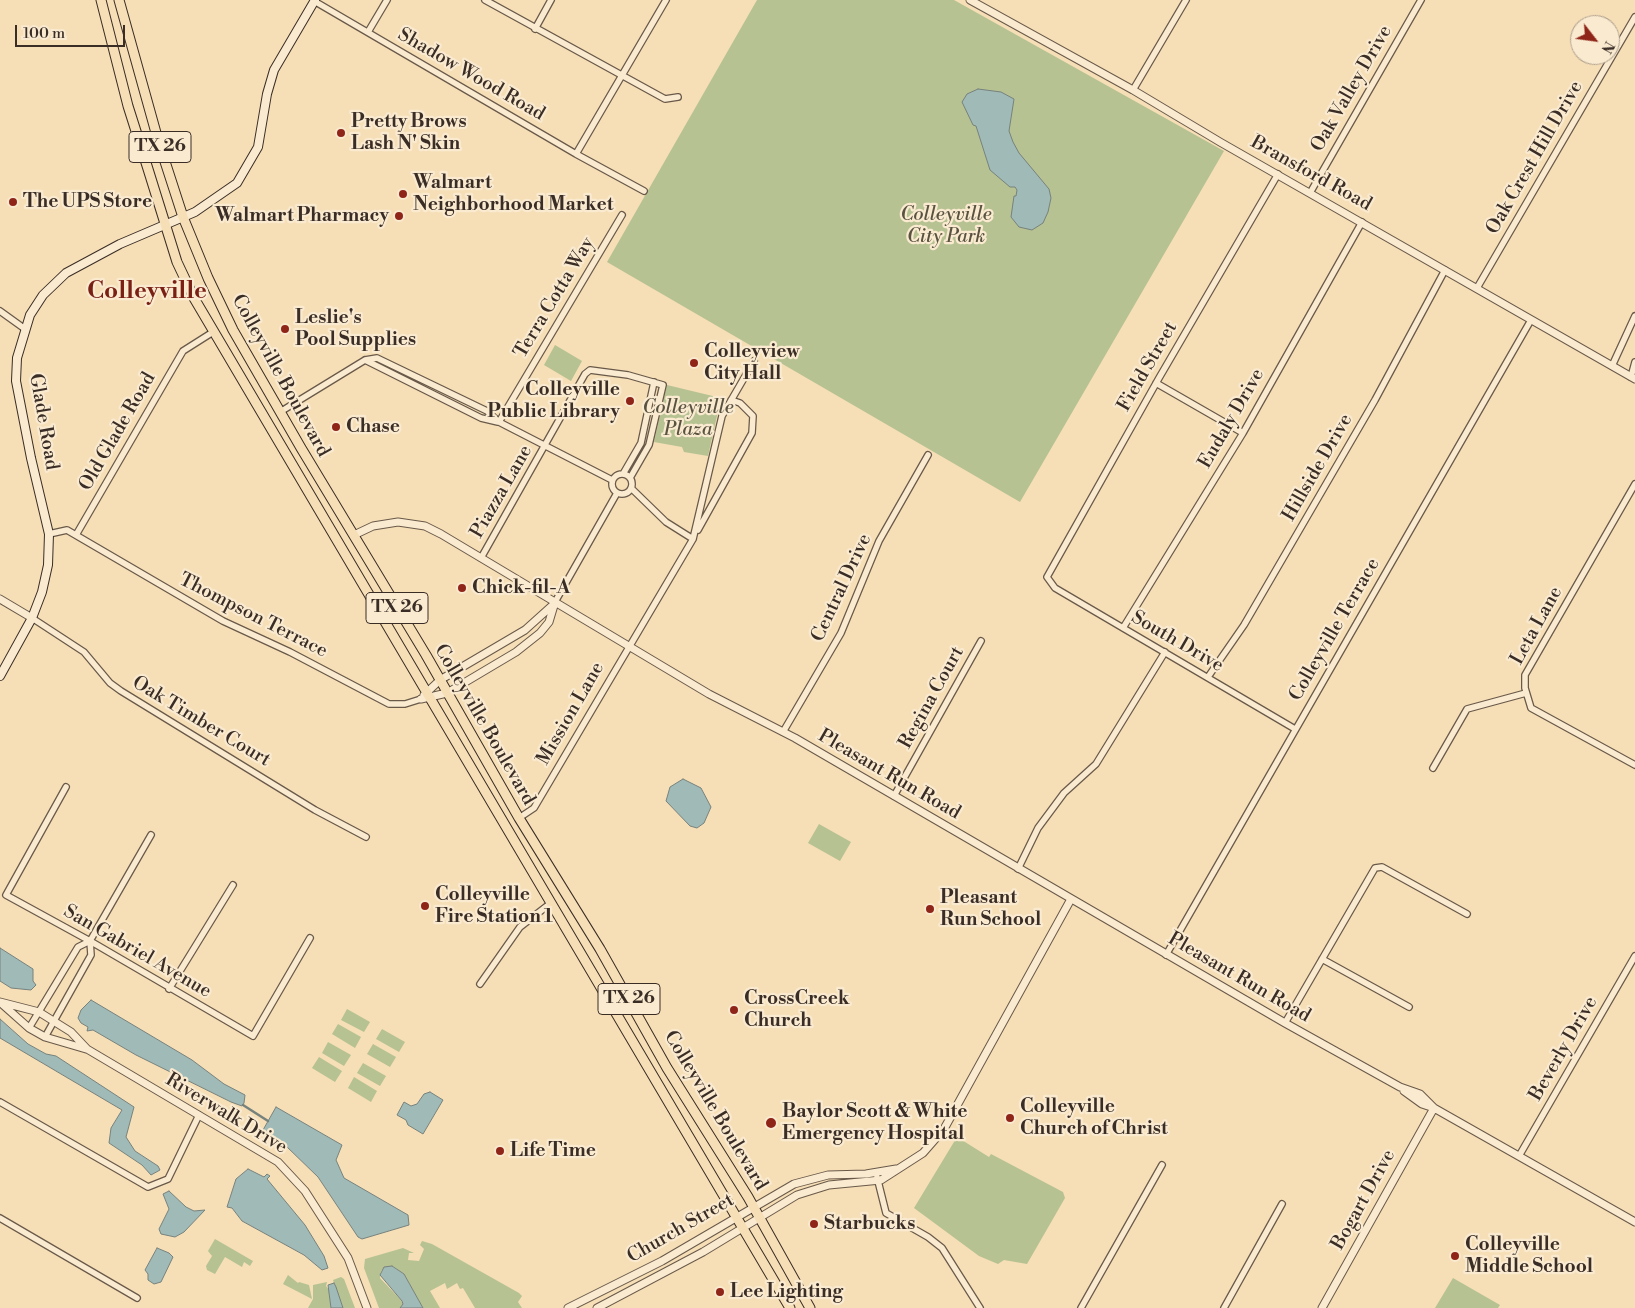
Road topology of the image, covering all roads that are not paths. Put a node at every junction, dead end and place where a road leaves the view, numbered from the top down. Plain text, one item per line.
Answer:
1 (101, 0) edge
2 (119, 0) edge
3 (314, 0) edge
4 (387, 0) edge
5 (485, 0) edge
6 (551, 0) edge
7 (666, 0) edge
8 (970, 0) edge
9 (1186, 0) edge
10 (1421, 0) edge
11 (1635, 17) edge
12 (126, 27) junction
13 (535, 29) junction
14 (109, 31) junction
15 (368, 32) junction
16 (621, 74) junction
17 (1133, 90) junction
18 (678, 97) dead end
19 (576, 154) junction
20 (1278, 174) junction
21 (644, 191) dead end
22 (1310, 193) junction
23 (622, 214) dead end
24 (183, 217) junction
25 (1362, 222) junction
26 (166, 225) junction
27 (1446, 270) junction
28 (1477, 288) junction
29 (0, 311) edge
30 (1531, 320) junction
31 (1634, 320) edge
32 (25, 329) junction
33 (214, 332) junction
34 (754, 361) dead end
35 (1635, 362) edge
36 (1612, 366) junction
37 (1633, 378) edge
38 (654, 382) junction
39 (1156, 383) junction
40 (731, 400) junction
41 (280, 412) junction
42 (499, 422) junction
43 (1242, 433) junction
44 (545, 447) junction
45 (928, 455) dead end
46 (623, 474) junction
47 (630, 478) junction
48 (612, 480) junction
49 (1635, 484) edge
50 (631, 488) junction
51 (617, 493) junction
52 (49, 534) junction
53 (76, 535) junction
54 (354, 535) junction
55 (693, 539) junction
56 (481, 558) junction
57 (1047, 577) joint
58 (0, 599) edge
59 (555, 602) junction
60 (32, 618) junction
61 (1123, 628) junction
62 (981, 641) dead end
63 (628, 646) junction
64 (1165, 652) junction
65 (0, 676) edge
66 (1208, 677) junction
67 (440, 680) junction
68 (447, 693) junction
69 (1526, 693) junction
70 (426, 696) junction
71 (1295, 730) junction
72 (783, 732) junction
73 (1635, 765) edge
74 (1433, 768) dead end
75 (66, 788) dead end
76 (894, 796) junction
77 (519, 818) junction
78 (504, 825) junction
79 (151, 835) dead end
80 (366, 837) dead end
81 (1018, 869) junction
82 (233, 885) dead end
83 (569, 898) junction
84 (1071, 899) junction
85 (551, 903) junction
86 (1467, 914) dead end
87 (310, 938) dead end
88 (90, 941) junction
89 (1166, 956) junction
90 (1635, 956) edge
91 (1322, 959) junction
92 (480, 984) dead end
93 (169, 989) junction
94 (0, 1002) edge
95 (1409, 1007) dead end
96 (39, 1012) junction
97 (54, 1020) junction
98 (1285, 1023) junction
99 (30, 1028) junction
100 (45, 1037) junction
101 (87, 1049) junction
102 (0, 1102) edge
103 (1434, 1108) junction
104 (200, 1115) junction
105 (1519, 1156) junction
106 (1162, 1165) dead end
107 (899, 1169) junction
108 (876, 1172) junction
109 (814, 1177) junction
110 (877, 1181) junction
111 (816, 1187) junction
112 (1282, 1204) dead end
113 (754, 1206) junction
114 (736, 1216) junction
115 (0, 1218) edge
116 (760, 1218) junction
117 (1635, 1222) edge
118 (743, 1228) junction
119 (622, 1281) junction
120 (628, 1292) junction
121 (137, 1298) dead end
122 (367, 1308) edge
123 (568, 1308) edge
124 (597, 1308) edge
125 (790, 1308) edge
126 (810, 1308) edge
127 (980, 1308) edge
128 (1081, 1308) edge
129 (1224, 1308) edge
130 (1322, 1308) edge

1 - 14 main road, Colleyville Boulevard / TX 26
2 - 12 main road, Colleyville Boulevard / TX 26
3 - 15 street, Shadow Wood Road
3 - 24 main road, Glade Road
4 - 15 street
5 - 13 street
6 - 13 street
7 - 16 street
8 - 17 street, Bransford Road
9 - 17 street
10 - 22 street, Oak Valley Drive
11 - 28 street, Oak Crest Hill Drive
12 - 14 main road
12 - 24 main road, Colleyville Boulevard / TX 26
13 - 16 street
14 - 26 main road, Colleyville Boulevard / TX 26
15 - 19 street, Shadow Wood Road
16 - 18 street
16 - 19 street
17 - 20 street, Bransford Road
19 - 21 street, Shadow Wood Road
20 - 22 street, Bransford Road
20 - 39 street, Field Street
22 - 25 street, Bransford Road
23 - 42 street, Terra Cotta Way
24 - 26 main road, Glade Road
24 - 41 main road, Colleyville Boulevard / TX 26
25 - 27 street, Bransford Road
25 - 43 street, Eudaly Drive
26 - 32 main road, Glade Road
26 - 33 main road, Colleyville Boulevard / TX 26
27 - 28 street, Bransford Road
27 - 66 street, Hillside Drive
28 - 30 street, Bransford Road
29 - 32 street
30 - 36 street, Bransford Road
30 - 71 street, Colleyville Terrace
31 - 36 street
32 - 52 main road, Glade Road
33 - 53 street, Old Glade Road
33 - 70 main road, Colleyville Boulevard / TX 26
34 - 40 street
35 - 37 street
36 - 37 street, Bransford Road
38 - 44 street, Piazza Lane
38 - 46 street
38 - 47 street, Piazza Lane
39 - 43 street
39 - 57 street, Field Street
40 - 55 street
40 - 55 street, Mission Lane
41 - 42 street
41 - 54 main road, Colleyville Boulevard / TX 26
42 - 44 street
43 - 61 street, Eudaly Drive
44 - 48 street
44 - 56 street, Piazza Lane
45 - 72 street, Central Drive
46 - 47 street
46 - 48 street
47 - 50 street
48 - 51 street
49 - 69 street, Leta Lane
50 - 51 street
50 - 55 street
51 - 59 street
52 - 53 street
52 - 60 main road, Glade Road
53 - 70 street, Thompson Terrace
54 - 56 street, Pleasant Run Road
54 - 67 main road, Colleyville Boulevard / TX 26
55 - 63 street, Mission Lane
56 - 59 street, Pleasant Run Road
57 - 61 street, South Drive
58 - 60 street
59 - 63 street, Pleasant Run Road
59 - 67 street
59 - 68 street
60 - 65 main road, Glade Road
60 - 80 street, Oak Timber Court
61 - 64 street, South Drive
62 - 76 street, Regina Court
63 - 72 street, Pleasant Run Road
63 - 77 street, Mission Lane
64 - 66 street, South Drive
64 - 81 street
66 - 71 street, South Drive
67 - 68 main road, Colleyville Boulevard / TX 26
67 - 70 street
68 - 70 street
68 - 77 main road, Colleyville Boulevard / TX 26
69 - 73 street, Leta Lane
69 - 74 street
70 - 78 main road, Colleyville Boulevard / TX 26
71 - 89 street, Colleyville Terrace
72 - 76 street, Pleasant Run Road
75 - 88 street, San Gabriel Avenue
76 - 81 street, Pleasant Run Road
77 - 78 main road
77 - 83 main road, Colleyville Boulevard / TX 26
78 - 85 main road, Colleyville Boulevard / TX 26
79 - 88 street
81 - 84 street, Pleasant Run Road
82 - 93 street
83 - 85 main road
83 - 113 main road, Colleyville Boulevard / TX 26
84 - 89 street, Pleasant Run Road
84 - 107 street, Church Street
85 - 92 street
85 - 114 main road, Colleyville Boulevard / TX 26
86 - 91 street
87 - 93 street, San Gabriel Avenue
88 - 93 street, San Gabriel Avenue
88 - 96 street
88 - 97 street
89 - 98 street, Pleasant Run Road
90 - 105 street, Beverly Drive
91 - 95 street
91 - 98 street
94 - 96 street, Riverwalk Drive
94 - 99 street, Riverwalk Drive
96 - 97 street, Riverwalk Drive
96 - 99 street
97 - 100 street
97 - 101 street, Riverwalk Drive
98 - 103 street, Pleasant Run Road
99 - 100 street, Riverwalk Drive
100 - 101 street, Riverwalk Drive
101 - 104 street, Riverwalk Drive
102 - 104 street
103 - 105 street, Pleasant Run Road
103 - 130 street, Bogart Drive
104 - 122 street, Riverwalk Drive
105 - 117 street, Pleasant Run Road
106 - 128 street
107 - 108 street, Church Street
107 - 110 street, Church Street
108 - 109 street, Church Street
108 - 110 street
109 - 111 street
109 - 113 street, Church Street
110 - 111 street, Church Street
110 - 127 street
111 - 116 street, Church Street
112 - 129 street
113 - 114 street, Church Street
113 - 116 main road, Colleyville Boulevard / TX 26
114 - 118 main road, Colleyville Boulevard / TX 26
114 - 119 street, Church Street
115 - 121 street
116 - 118 street, Church Street
116 - 126 main road, Colleyville Boulevard / TX 26
118 - 120 street, Church Street
118 - 125 main road, Colleyville Boulevard / TX 26
119 - 120 street
119 - 123 street, Church Street
120 - 124 street, Church Street

